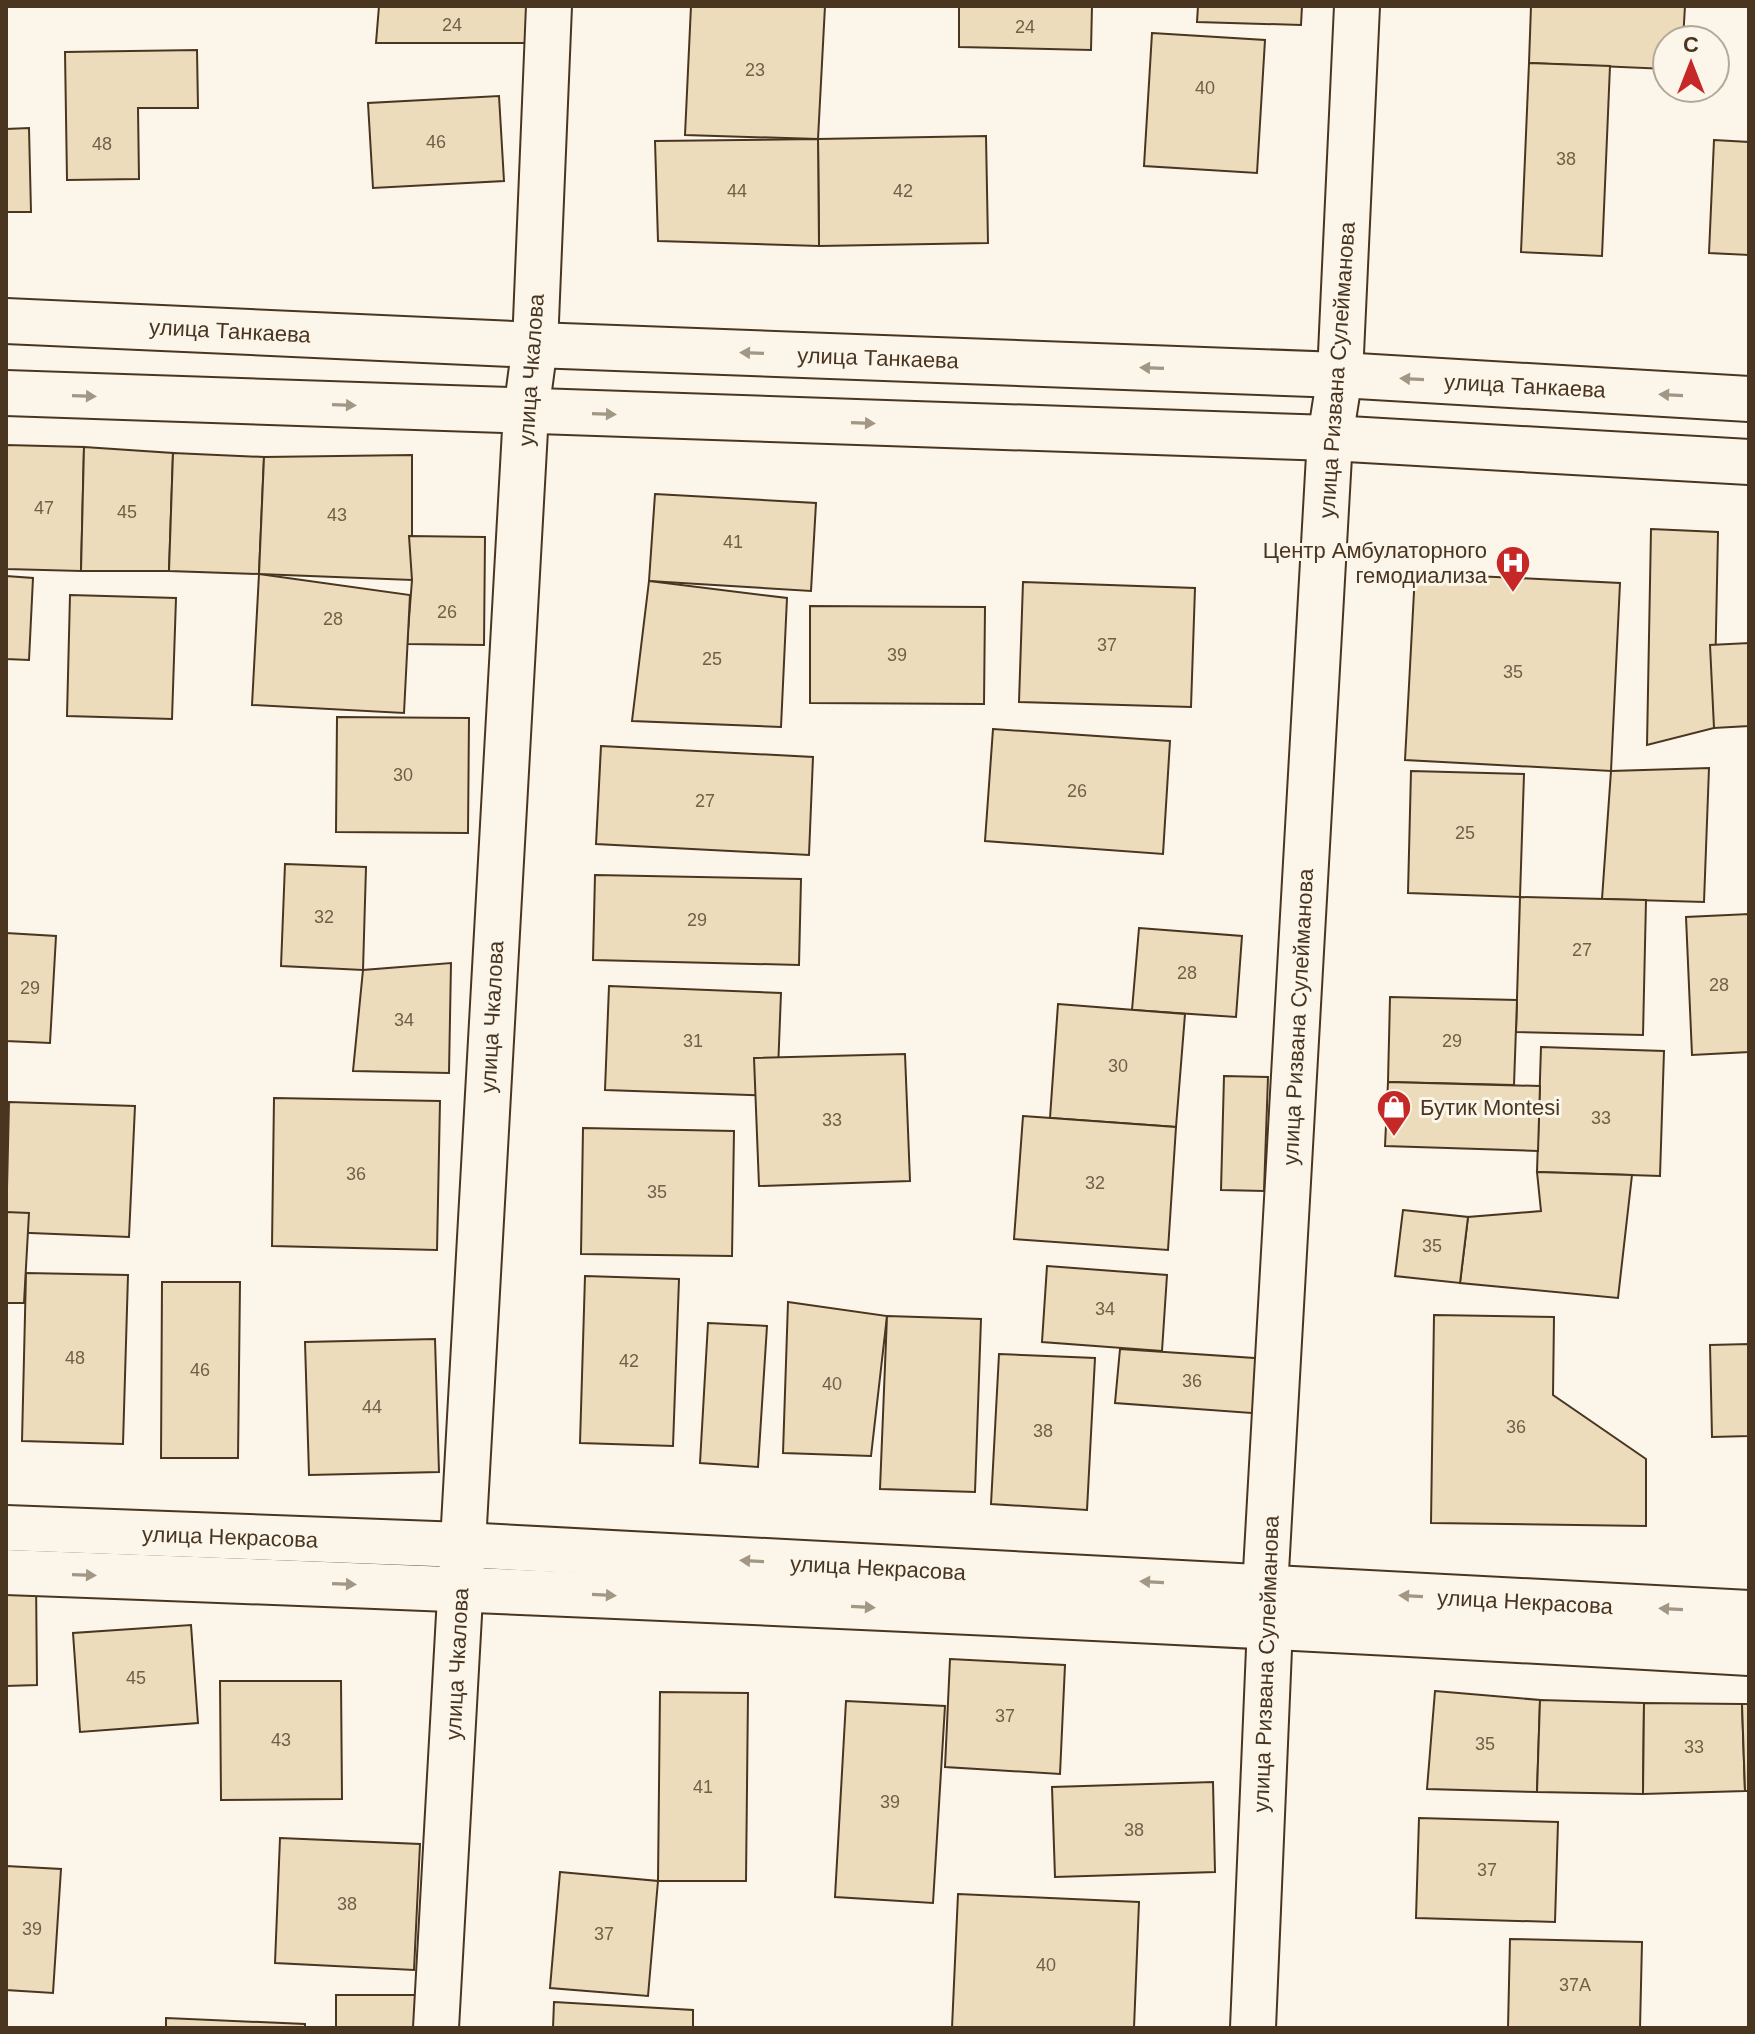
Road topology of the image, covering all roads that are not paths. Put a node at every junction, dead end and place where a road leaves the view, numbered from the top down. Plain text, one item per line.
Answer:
1 (549, 6) edge
2 (1357, 6) edge
3 (6, 321) edge
4 (535, 345) junction
5 (1340, 375) junction
6 (6, 393) edge
7 (1749, 399) edge
8 (526, 412) junction
9 (1330, 438) junction
10 (1749, 462) edge
11 (6, 1528) edge
12 (462, 1545) junction
13 (6, 1572) edge
14 (462, 1589) junction
15 (1268, 1607) junction
16 (1749, 1613) edge
17 (1749, 1653) edge
18 (436, 2028) edge
19 (1253, 2028) edge

1 - 4 street, улица Чкалова
2 - 5 street, улица Ризвана Сулейманова
3 - 4 street, улица Танкаева
5 -> 4 street, улица Танкаева
4 - 8 street, улица Чкалова
7 -> 5 street, улица Танкаева
5 - 9 street, улица Ризвана Сулейманова
6 -> 8 street
8 -> 9 street
8 - 12 street, улица Чкалова
9 - 10 street
9 - 15 street, улица Ризвана Сулейманова
11 - 12 street, улица Некрасова
12 - 14 street, улица Чкалова
15 -> 12 street, улица Некрасова
13 -> 14 street, улица Некрасова
14 -> 15 street, улица Некрасова
14 - 18 street, улица Чкалова
16 -> 15 street, улица Некрасова
15 - 17 street, улица Некрасова
15 - 19 street, улица Ризвана Сулейманова

